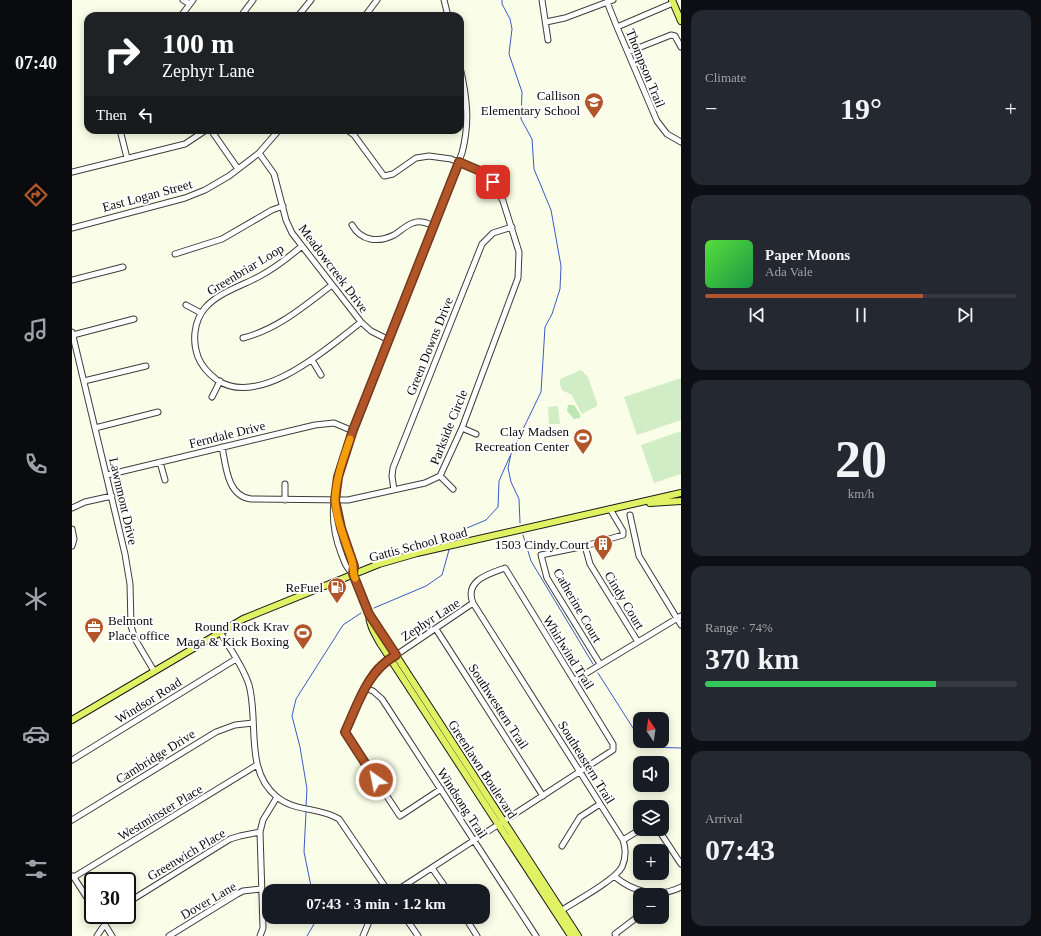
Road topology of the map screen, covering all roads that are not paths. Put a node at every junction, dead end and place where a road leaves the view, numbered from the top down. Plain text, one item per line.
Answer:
1 (183, 0) edge
2 (253, 0) edge
3 (311, 0) edge
4 (377, 0) edge
5 (444, 0) edge
6 (542, 0) edge
7 (613, 0) edge
8 (672, 1) edge
9 (191, 2) edge
10 (607, 2) junction
11 (184, 12) edge
12 (244, 12) edge
13 (301, 12) edge
14 (367, 12) edge
15 (447, 12) edge
16 (681, 21) edge
17 (546, 22) junction
18 (617, 27) junction
19 (548, 40) dead end
20 (681, 47) edge
21 (628, 52) junction
22 (464, 86) edge
23 (121, 134) edge
24 (200, 134) edge
25 (214, 134) edge
26 (275, 134) edge
27 (353, 134) edge
28 (681, 142) edge
29 (258, 153) junction
30 (127, 158) junction
31 (459, 162) junction
32 (238, 169) junction
33 (72, 172) edge
34 (282, 206) junction
35 (352, 225) dead end
36 (434, 226) junction
37 (512, 227) junction
38 (72, 228) edge
39 (302, 246) junction
40 (175, 254) dead end
41 (123, 267) dead end
42 (72, 280) edge
43 (332, 285) junction
44 (186, 305) dead end
45 (201, 313) junction
46 (134, 319) dead end
47 (361, 322) junction
48 (72, 334) edge
49 (243, 338) dead end
50 (389, 340) junction
51 (312, 360) junction
52 (146, 366) dead end
53 (321, 375) dead end
54 (84, 381) junction
55 (220, 381) junction
56 (212, 397) dead end
57 (158, 412) dead end
58 (95, 428) junction
59 (462, 428) junction
60 (353, 430) junction
61 (476, 434) dead end
62 (222, 447) junction
63 (160, 462) junction
64 (107, 475) junction
65 (440, 476) junction
66 (165, 480) dead end
67 (285, 484) dead end
68 (453, 489) dead end
69 (394, 490) junction
70 (681, 493) edge
71 (112, 496) junction
72 (285, 500) junction
73 (335, 500) junction
74 (681, 501) edge
75 (634, 504) junction
76 (72, 508) edge
77 (610, 509) junction
78 (630, 515) dead end
79 (72, 529) edge
80 (72, 546) edge
81 (585, 546) junction
82 (505, 568) joint
83 (353, 574) junction
84 (473, 603) junction
85 (679, 618) edge
86 (681, 626) edge
87 (436, 629) junction
88 (220, 632) junction
89 (638, 642) junction
90 (393, 656) junction
91 (236, 659) junction
92 (600, 664) junction
93 (154, 671) junction
94 (575, 680) junction
95 (365, 688) junction
96 (72, 720) edge
97 (253, 723) junction
98 (72, 760) edge
99 (257, 765) junction
100 (580, 773) junction
101 (440, 789) junction
102 (543, 796) junction
103 (277, 797) junction
104 (600, 804) junction
105 (72, 820) edge
106 (501, 822) junction
107 (260, 832) junction
108 (633, 834) edge
109 (663, 836) edge
110 (474, 840) junction
111 (623, 840) junction
112 (562, 846) dead end
113 (681, 864) edge
114 (432, 868) junction
115 (73, 876) edge
116 (614, 876) junction
117 (383, 884) edge
118 (407, 884) edge
119 (443, 884) edge
120 (681, 887) edge
121 (634, 888) edge
122 (261, 889) junction
123 (669, 891) edge
124 (84, 893) edge
125 (136, 897) edge
126 (559, 912) junction
127 (633, 920) edge
128 (104, 924) joint
129 (368, 924) edge
130 (410, 924) edge
131 (469, 924) edge
132 (97, 936) edge
133 (112, 936) edge
134 (169, 936) edge
135 (260, 936) edge
136 (363, 936) edge
137 (418, 936) edge
138 (477, 936) edge
139 (536, 936) edge
140 (571, 936) edge
141 (578, 936) edge
142 (616, 936) edge

1 - 9 street
2 - 12 street
3 - 13 street
4 - 14 street
5 - 15 street
6 - 17 street
7 - 10 street
8 - 16 main road
8 - 18 street, Thompson Trail
9 - 11 street
10 - 17 street
10 - 18 street
17 - 19 street
18 - 21 street, Thompson Trail
20 - 21 street
21 - 28 street, Thompson Trail
22 - 31 street, Greenlawn Boulevard
23 - 30 street
24 - 30 street
25 - 32 street
26 - 29 street, East Logan Street
27 - 31 street, Parkside Circle
29 - 32 street, East Logan Street
29 - 34 street, Meadowcreek Drive
30 - 33 street
31 - 36 street, Greenlawn Boulevard
31 - 37 street, Parkside Circle
32 - 38 street, East Logan Street
34 - 39 street, Meadowcreek Drive
34 - 40 street
35 - 36 street
36 - 50 street, Greenlawn Boulevard
37 - 59 street, Parkside Circle
37 - 69 street, Green Downs Drive
39 - 43 street, Meadowcreek Drive
39 - 45 street, Greenbriar Loop
41 - 42 street
43 - 47 street, Meadowcreek Drive
43 - 49 street
44 - 45 street
45 - 55 street, Greenbriar Loop
46 - 48 street
47 - 50 street, Meadowcreek Drive
47 - 51 street, Greenbriar Loop
48 - 54 street, Lawnmont Drive
50 - 60 street, Greenlawn Boulevard
51 - 53 street
51 - 55 street, Greenbriar Loop
52 - 54 street
54 - 58 street, Lawnmont Drive
55 - 56 street
57 - 58 street
58 - 64 street, Lawnmont Drive
59 - 61 street
59 - 65 street, Parkside Circle
60 - 62 street, Ferndale Drive
60 - 73 street, Greenlawn Boulevard
62 - 63 street, Ferndale Drive
62 - 72 street, Parkside Circle
63 - 64 street, Ferndale Drive
63 - 66 street
64 - 71 street, Lawnmont Drive
65 - 68 street
65 - 69 street, Parkside Circle
67 - 72 street
69 - 73 street, Parkside Circle
70 - 75 main road, Gattis School Road
71 - 76 street
71 - 93 street, Lawnmont Drive
72 - 73 street, Parkside Circle
73 - 83 street, Greenlawn Boulevard
73 - 83 street, Greenlawn Boulevard
74 - 75 main road, Gattis School Road
75 - 77 main road, Gattis School Road
77 - 81 street
77 - 83 main road, Gattis School Road
78 - 85 street
79 - 80 street
81 - 89 street, Cindy Court
81 - 92 street, Catherine Court
82 - 84 street, Zephyr Lane
82 - 94 street, Whirlwind Trail
83 - 88 main road, Gattis School Road
83 - 90 main road, Greenlawn Boulevard
84 - 87 street, Zephyr Lane
84 - 100 street, Southeastern Trail
85 - 86 street
85 - 89 street
87 - 90 street, Zephyr Lane
87 - 102 street, Southwestern Trail
88 - 91 street
88 - 93 main road, Gattis School Road
89 - 92 street
90 - 95 street, Zephyr Lane
90 - 106 main road, Greenlawn Boulevard
91 - 97 street
91 - 98 street, Windsor Road
92 - 94 street
93 - 96 main road, Gattis School Road
94 - 100 street, Whirlwind Trail
95 - 101 street, Windsong Trail
95 - 101 street, Zephyr Lane
97 - 99 street
97 - 105 street, Cambridge Drive
99 - 103 street
99 - 115 street, Westminster Place
100 - 102 street
100 - 104 street, Southeastern Trail
101 - 110 street, Windsong Trail
102 - 106 street
103 - 107 street
103 - 117 street
104 - 111 street, Southeastern Trail
104 - 112 street
106 - 110 street
106 - 126 main road, Greenlawn Boulevard
107 - 122 street
107 - 125 street, Greenwich Place
108 - 111 street
109 - 113 street
110 - 114 street
110 - 139 street, Windsong Trail
111 - 116 street, Southeastern Trail
114 - 118 street
114 - 119 street
115 - 124 street
116 - 121 street
116 - 126 street, Southeastern Trail
120 - 123 street
122 - 134 street, Dover Lane
122 - 135 street
126 - 140 main road, Greenlawn Boulevard
126 - 141 main road, Greenlawn Boulevard
127 - 142 street
128 - 132 street
128 - 133 street
129 - 136 street
130 - 137 street
131 - 138 street

